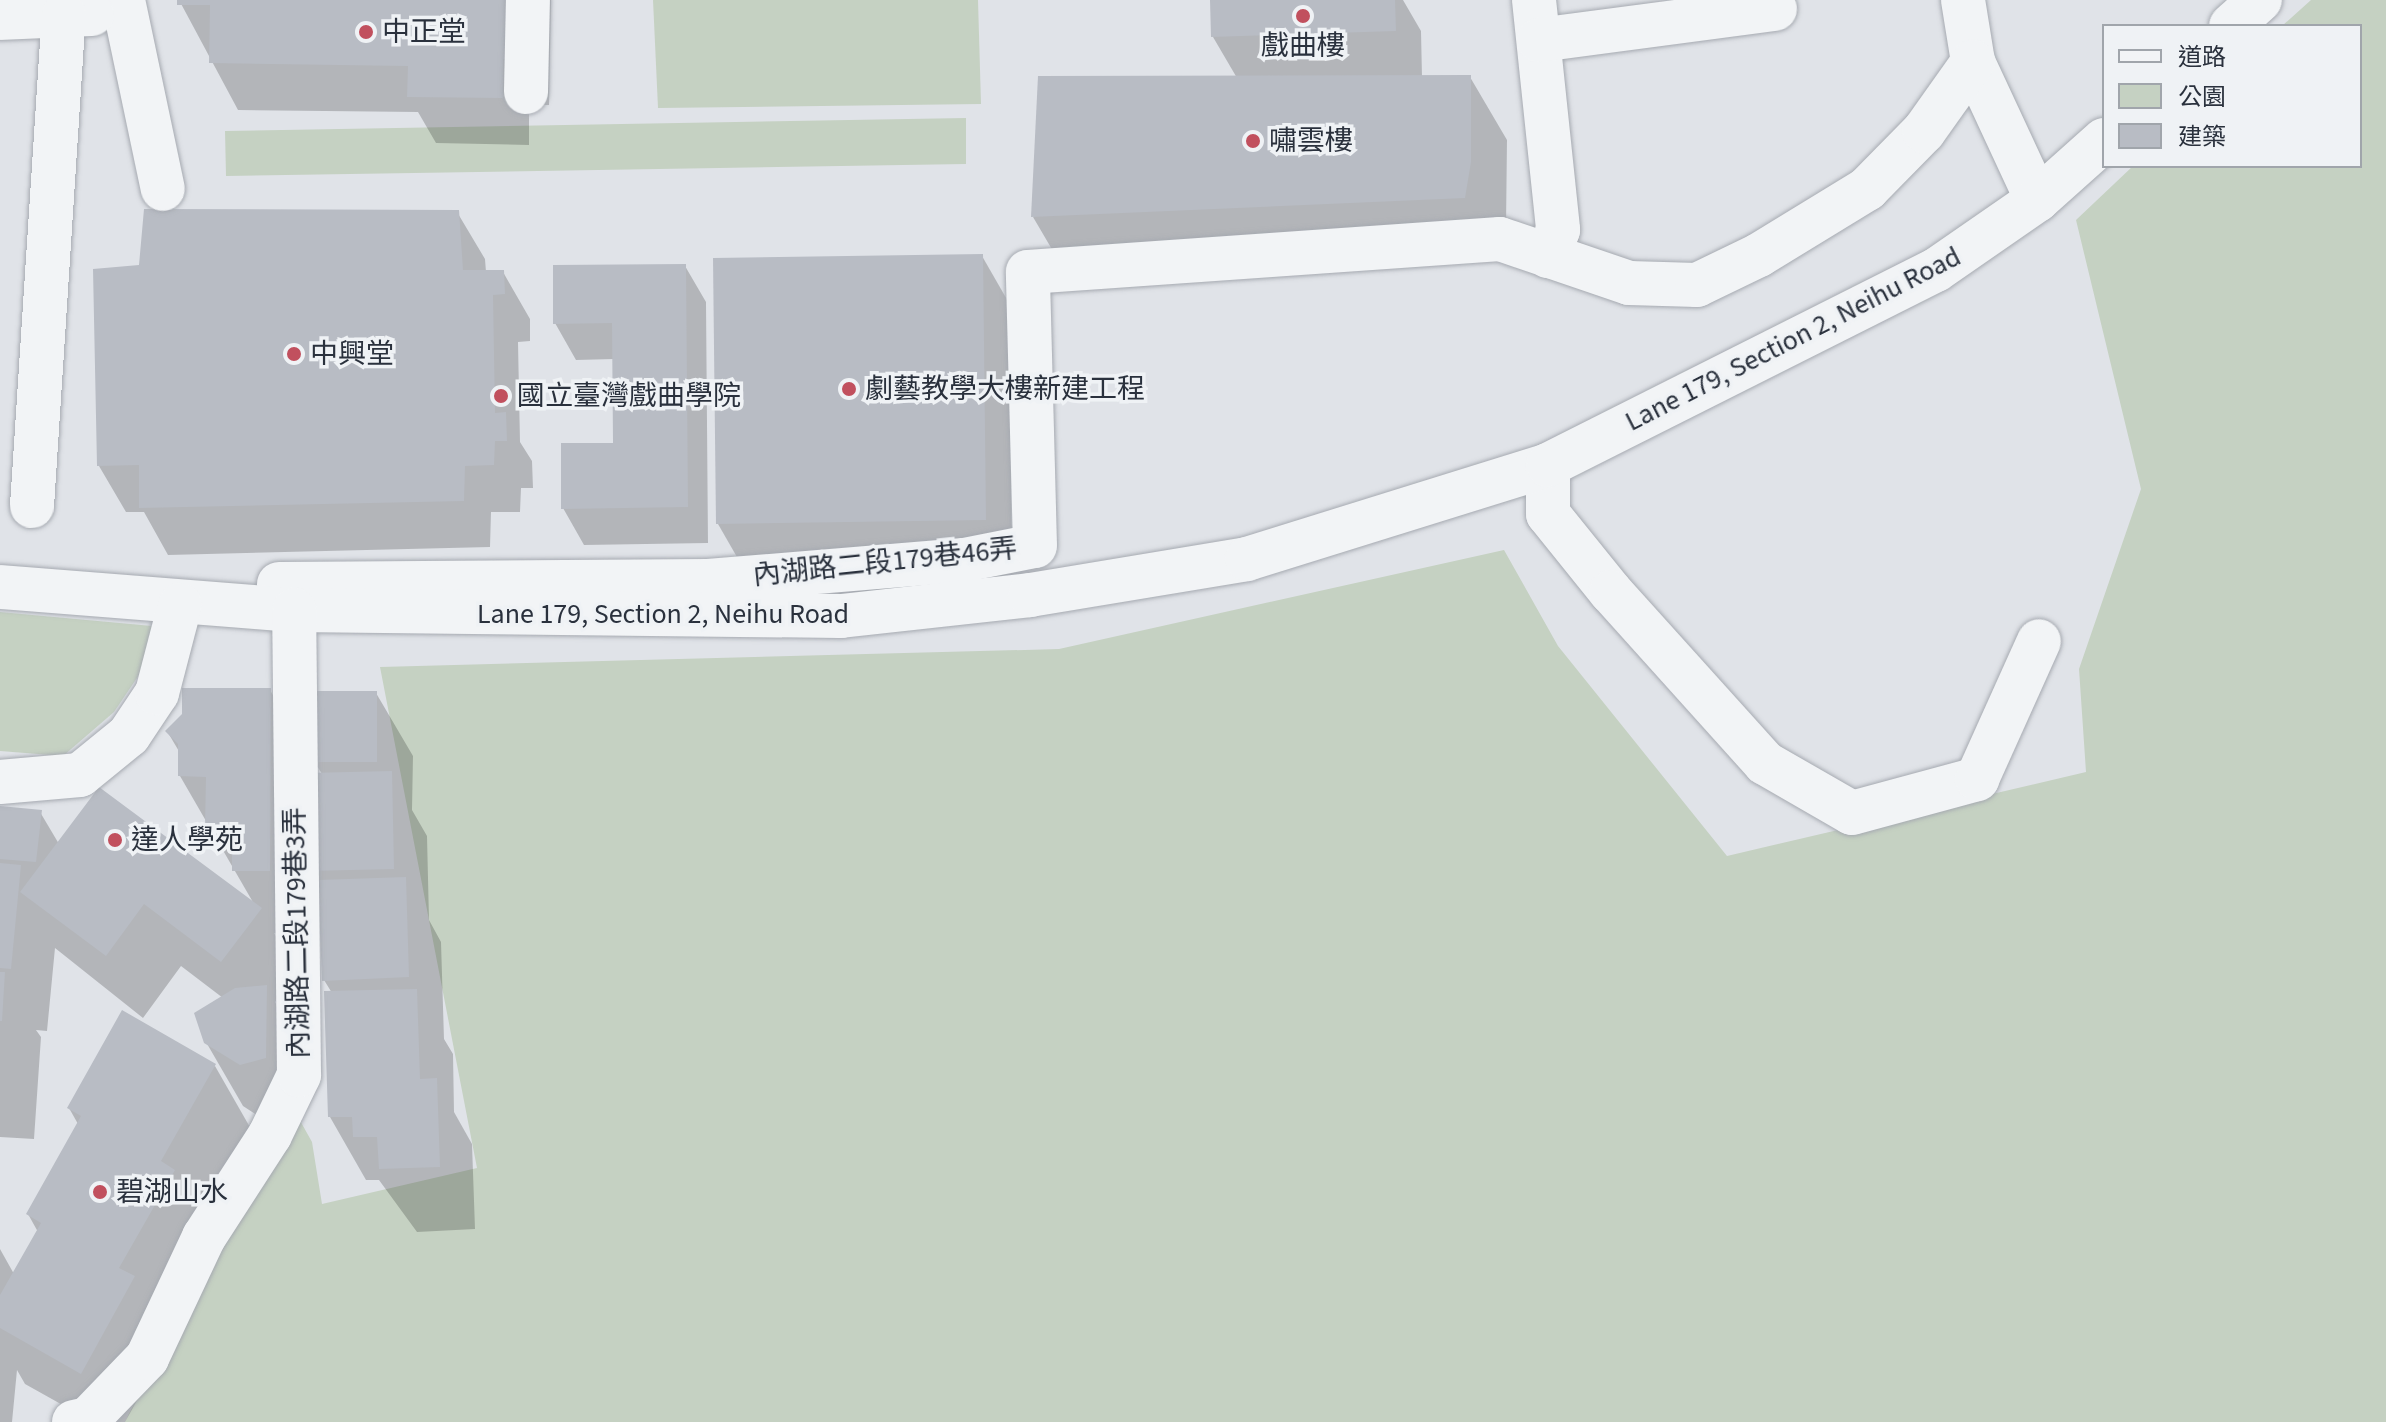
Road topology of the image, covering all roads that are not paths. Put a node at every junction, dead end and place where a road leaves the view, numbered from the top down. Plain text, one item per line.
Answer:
1 (528, 0) edge
2 (1963, 0) edge
3 (2260, 0) edge
4 (122, 6) edge
5 (1775, 9) dead end
6 (64, 15) junction
7 (0, 18) edge
8 (1536, 20) edge
9 (2233, 24) edge
10 (1973, 62) junction
11 (526, 92) dead end
12 (2102, 142) edge
13 (163, 189) dead end
14 (2037, 200) junction
15 (1548, 256) junction
16 (1548, 465) junction
17 (32, 506) dead end
18 (0, 587) edge
19 (180, 605) junction
20 (294, 610) junction
21 (2039, 641) dead end
22 (0, 782) edge
23 (74, 1422) edge

1 - 11 street
2 - 10 street
3 - 9 street
4 - 6 street
4 - 13 street
5 - 8 street
6 - 7 street
6 - 17 street
8 - 15 street
10 - 14 street
10 - 15 street, 內湖路二段179巷46弄
12 - 14 street, Lane 179, Section 2, Neihu Road
14 - 16 street, Lane 179, Section 2, Neihu Road
15 - 19 street, 內湖路二段179巷46弄
16 - 20 street, Lane 179, Section 2, Neihu Road
16 - 21 street
18 - 19 street, Lane 179, Section 2, Neihu Road
19 - 20 street, Lane 179, Section 2, Neihu Road
19 - 22 street
20 - 23 street, 內湖路二段179巷3弄

